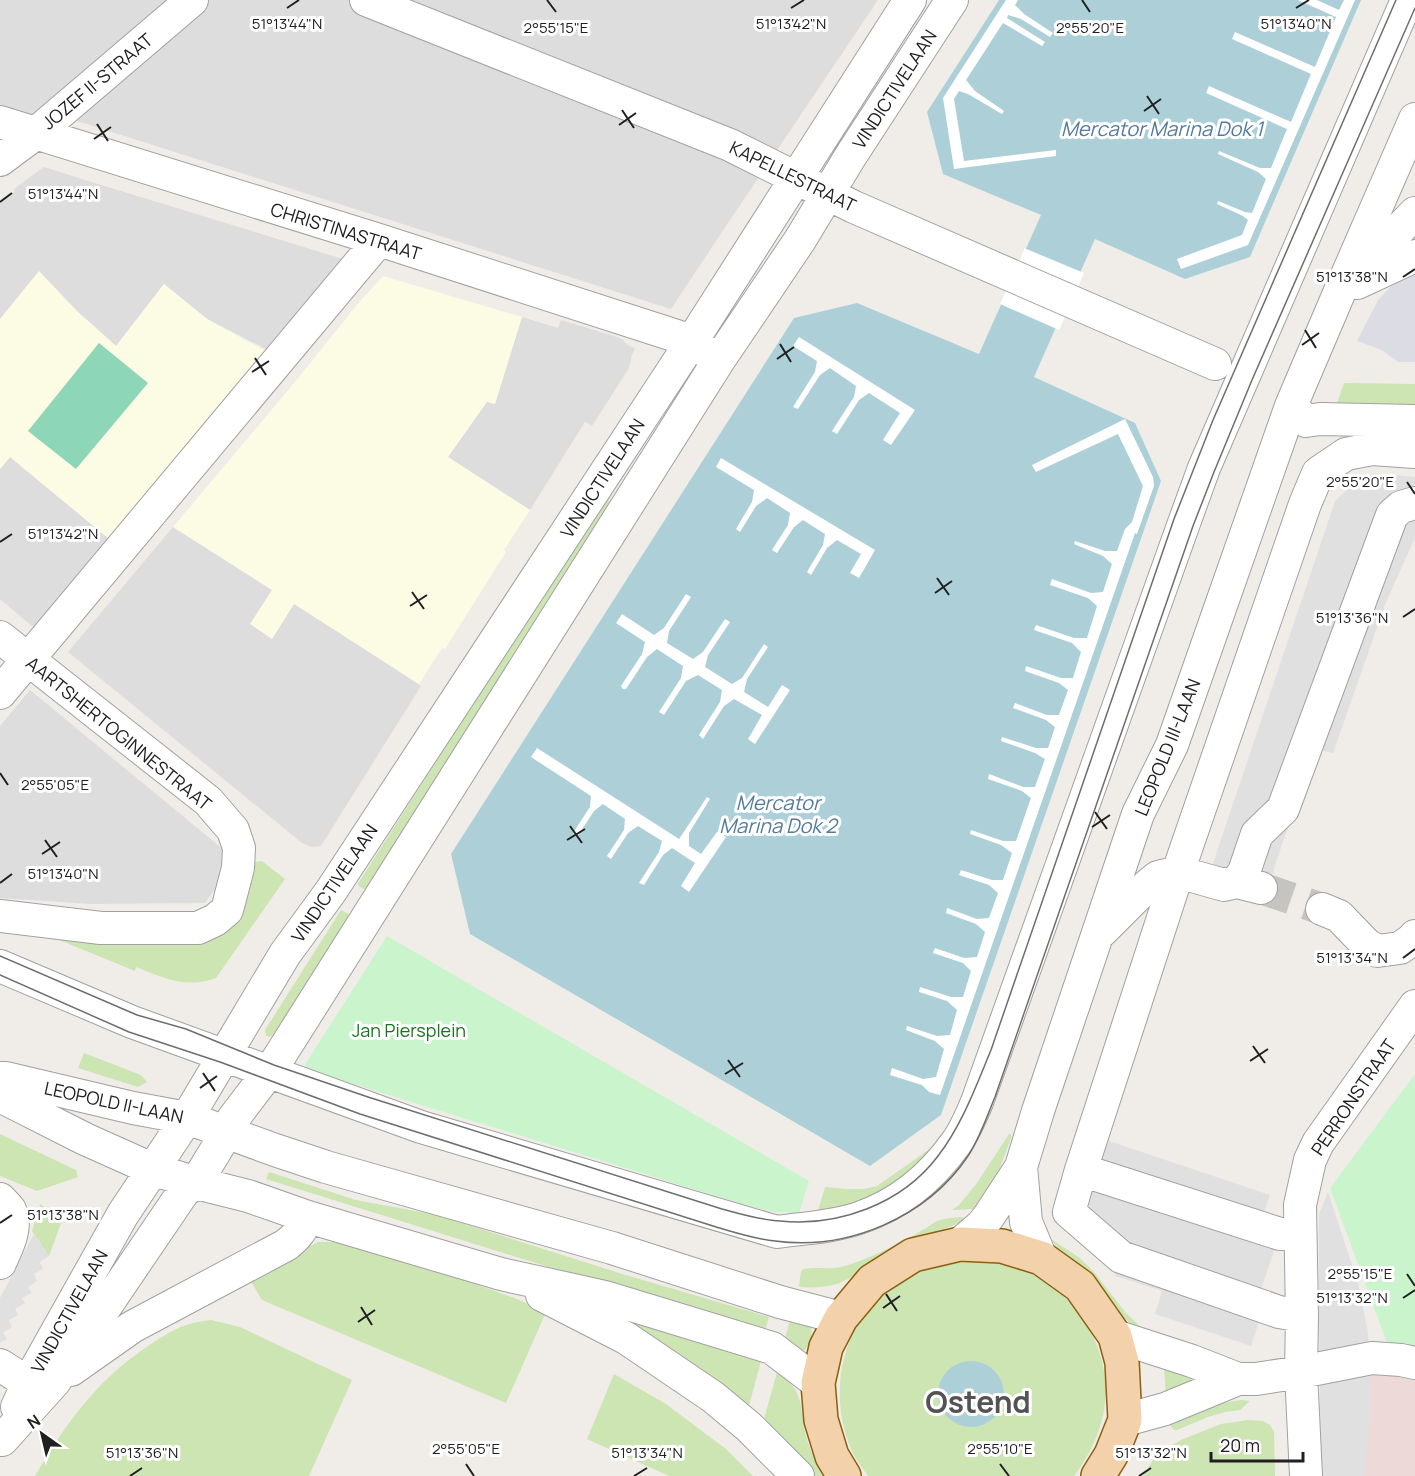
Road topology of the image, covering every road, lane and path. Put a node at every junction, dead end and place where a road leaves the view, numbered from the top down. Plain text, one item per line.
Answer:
1 (192, 0) edge
2 (366, 0) edge
3 (910, 0) edge
4 (952, 0) edge
5 (1407, 0) edge
6 (1415, 119) edge
7 (0, 122) edge
8 (35, 134) junction
9 (0, 160) edge
10 (796, 178) junction
11 (828, 194) junction
12 (1415, 213) edge
13 (379, 240) junction
14 (1415, 256) edge
15 (1340, 291) junction
16 (692, 341) junction
17 (719, 360) junction
18 (1215, 364) dead end
19 (1291, 406) junction
20 (1415, 421) edge
21 (1415, 452) edge
22 (1415, 503) edge
23 (0, 638) edge
24 (28, 660) junction
25 (0, 693) edge
26 (1179, 872) junction
27 (1322, 909) tunnel mouth
28 (0, 916) edge
29 (1097, 936) junction
30 (1415, 936) edge
31 (0, 966) edge
32 (1415, 1006) edge
33 (224, 1055) junction
34 (269, 1072) junction
35 (0, 1078) edge
36 (0, 1096) edge
37 (187, 1118) junction
38 (227, 1132) junction
39 (1021, 1167) junction
40 (152, 1169) junction
41 (1081, 1170) junction
42 (196, 1183) junction
43 (0, 1199) edge
44 (309, 1217) junction
45 (1300, 1234) junction
46 (960, 1244) junction
47 (1041, 1258) junction
48 (0, 1263) edge
49 (501, 1274) junction
50 (1302, 1316) junction
51 (841, 1318) junction
52 (1115, 1336) junction
53 (1415, 1363) edge
54 (0, 1365) edge
55 (1300, 1372) junction
56 (1238, 1379) junction
57 (42, 1382) junction
58 (819, 1383) junction
59 (1125, 1420) junction
60 (1, 1441) edge
61 (798, 1476) edge
62 (844, 1476) edge
63 (1098, 1476) edge
64 (1306, 1476) edge

1 - 8 street, JOZEF II-STRAAT
2 - 10 street, KAPELLESTRAAT
3 - 10 street, VINDICTIVELAAN
4 - 11 street, VINDICTIVELAAN
5 - 34 street
6 - 15 street
7 - 8 street, CHRISTINASTRAAT
8 - 9 street, JOZEF II-STRAAT
8 - 13 street, CHRISTINASTRAAT
10 - 11 street, KAPELLESTRAAT
10 - 16 street, VINDICTIVELAAN
11 - 17 street, VINDICTIVELAAN
11 - 18 street, KAPELLESTRAAT
12 - 15 street
13 - 16 street, CHRISTINASTRAAT
13 - 24 street
14 - 15 street
15 - 19 street, LEOPOLD III-LAAN
16 - 17 street
16 - 33 street, VINDICTIVELAAN
17 - 34 street, VINDICTIVELAAN
19 - 20 street
19 - 29 street, LEOPOLD III-LAAN
21 - 26 street
22 - 26 street
23 - 24 street, AARTSHERTOGINNESTRAAT
24 - 25 street
24 - 28 street, AARTSHERTOGINNESTRAAT
26 - 29 street
26 - 41 street
27 - 30 street
29 - 39 street, LEOPOLD III-LAAN
31 - 33 street
32 - 45 street, PERRONSTRAAT
33 - 34 street
33 - 37 street, VINDICTIVELAAN
34 - 38 street, VINDICTIVELAAN
35 - 37 street, LEOPOLD II-LAAN
36 - 40 street, LEOPOLD II-LAAN
37 - 38 street, LEOPOLD II-LAAN
37 - 40 street, VINDICTIVELAAN
38 - 42 street, VINDICTIVELAAN
38 - 51 street
39 - 46 street, LEOPOLD III-LAAN
39 - 47 street, LEOPOLD III-LAAN
40 - 42 street, LEOPOLD II-LAAN
40 - 57 street, VINDICTIVELAAN
41 - 45 street
41 - 50 street
42 - 44 street
42 - 57 street, VINDICTIVELAAN
43 - 48 street
44 - 49 street
44 - 57 street
45 - 50 street, PERRONSTRAAT
46 - 47 main road
46 - 51 main road
47 - 52 main road
49 - 58 street
49 - 61 street
50 - 55 street, PERRONSTRAAT
51 - 58 main road
52 - 56 street
52 - 59 main road
53 - 55 street
54 - 57 street
55 - 56 street
55 - 64 street, PERRONSTRAAT
56 - 59 street
57 - 60 street, VINDICTIVELAAN
58 - 62 main road
59 - 63 main road

